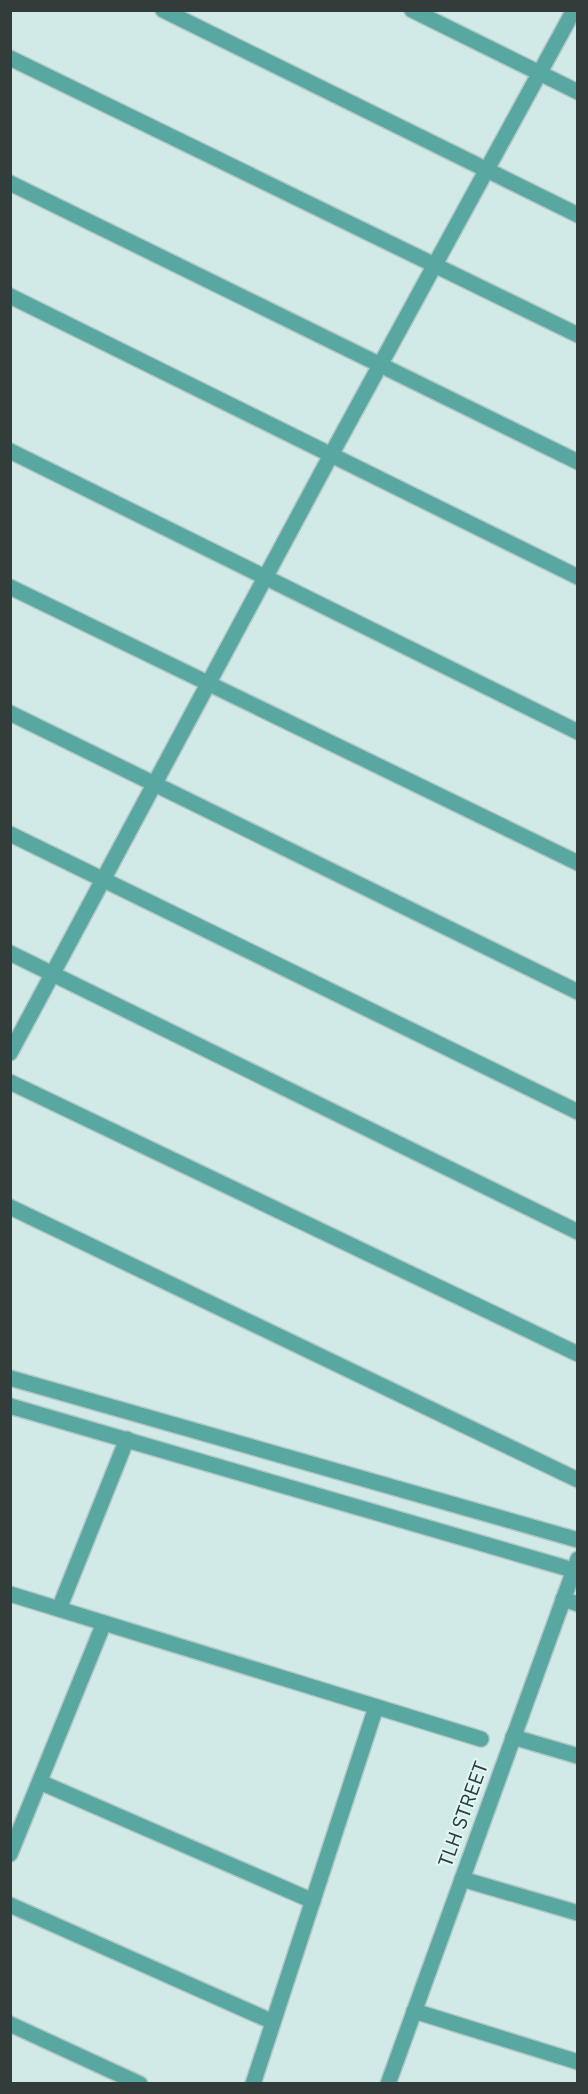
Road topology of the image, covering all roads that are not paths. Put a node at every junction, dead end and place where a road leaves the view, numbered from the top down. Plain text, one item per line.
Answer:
1 (163, 10) edge
2 (412, 10) edge
3 (574, 10) edge
4 (10, 58) edge
5 (540, 73) junction
6 (578, 92) edge
7 (487, 171) junction
8 (10, 183) edge
9 (578, 214) edge
10 (435, 266) junction
11 (10, 296) edge
12 (578, 335) edge
13 (381, 364) junction
14 (10, 451) edge
15 (331, 455) junction
16 (578, 462) edge
17 (578, 577) edge
18 (266, 578) junction
19 (10, 587) edge
20 (209, 683) junction
21 (10, 713) edge
22 (578, 732) edge
23 (156, 783) junction
24 (10, 834) edge
25 (578, 863) edge
26 (104, 879) junction
27 (10, 953) edge
28 (53, 973) junction
29 (578, 992) edge
30 (10, 1053) edge
31 (10, 1082) edge
32 (578, 1112) edge
33 (10, 1207) edge
34 (578, 1232) edge
35 (578, 1354) edge
36 (10, 1378) edge
37 (10, 1407) edge
38 (127, 1439) junction
39 (578, 1480) edge
40 (578, 1540) edge
41 (575, 1565) edge
42 (10, 1594) edge
43 (570, 1602) edge
44 (59, 1609) junction
45 (104, 1623) junction
46 (376, 1707) junction
47 (513, 1737) junction
48 (482, 1739) dead end
49 (578, 1756) edge
50 (40, 1782) junction
51 (10, 1854) edge
52 (462, 1879) junction
53 (313, 1901) junction
54 (10, 1905) edge
55 (578, 1913) edge
56 (414, 2011) junction
57 (273, 2022) junction
58 (10, 2024) edge
59 (578, 2062) edge
60 (140, 2084) edge
61 (253, 2084) edge
62 (388, 2084) edge

1 - 7 street
2 - 5 street
3 - 5 street
4 - 10 street
5 - 6 street
5 - 7 street
7 - 9 street
7 - 10 street
8 - 13 street
10 - 12 street
10 - 13 street
11 - 15 street
13 - 15 street
13 - 16 street
14 - 18 street
15 - 17 street
15 - 18 street
18 - 20 street
18 - 22 street
19 - 20 street
20 - 23 street
20 - 25 street
21 - 23 street
23 - 26 street
23 - 29 street
24 - 26 street
26 - 28 street
26 - 32 street
27 - 28 street
28 - 30 street
28 - 34 street
31 - 35 street
33 - 39 street
36 - 40 street
37 - 38 street
38 - 41 street
38 - 44 street
41 - 43 street, TLH STREET
42 - 44 street
43 - 47 street, TLH STREET
44 - 45 street
45 - 46 street
45 - 50 street
46 - 48 street
46 - 53 street
47 - 49 street
47 - 52 street, TLH STREET
50 - 51 street
50 - 53 street
52 - 55 street
52 - 56 street, TLH STREET
53 - 57 street
54 - 57 street
56 - 59 street
56 - 62 street, TLH STREET
57 - 61 street
58 - 60 street

